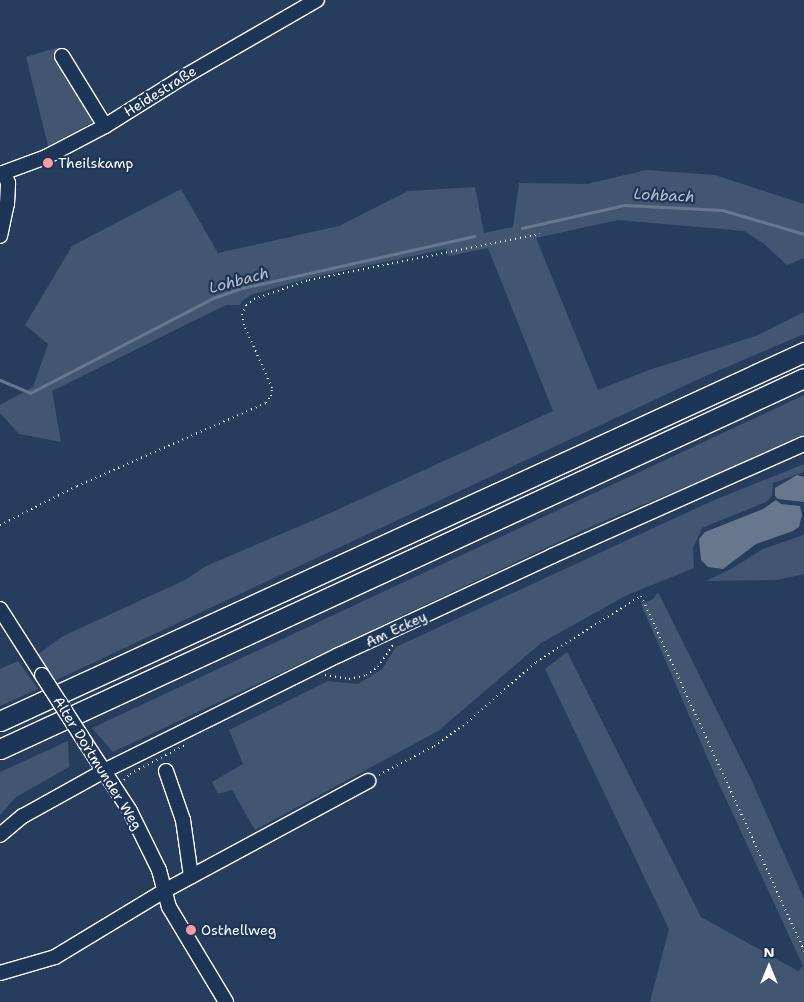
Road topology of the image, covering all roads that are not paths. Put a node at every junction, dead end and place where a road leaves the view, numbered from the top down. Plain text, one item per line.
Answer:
1 (317, 0) edge
2 (62, 56) dead end
3 (105, 126) junction
4 (2, 173) edge
5 (0, 236) edge
6 (804, 352) edge
7 (804, 378) edge
8 (804, 444) edge
9 (0, 609) edge
10 (0, 721) edge
11 (0, 750) edge
12 (104, 771) junction
13 (166, 771) dead end
14 (368, 781) road end
15 (0, 835) edge
16 (191, 876) junction
17 (164, 891) junction
18 (0, 973) edge
19 (226, 1002) edge

1 - 3 street, Heidestraße
2 - 3 street
3 - 4 street, Heidestraße
4 - 5 street
6 - 10 highway
7 - 11 highway
8 - 12 street, Am Eckey
9 - 12 street, Alter Dortmunder Weg, bridge
12 - 15 street, Am Eckey
12 - 17 street, Alter Dortmunder Weg
13 - 16 street
14 - 16 street
16 - 17 street
17 - 18 street
17 - 19 street, Alter Dortmunder Weg

